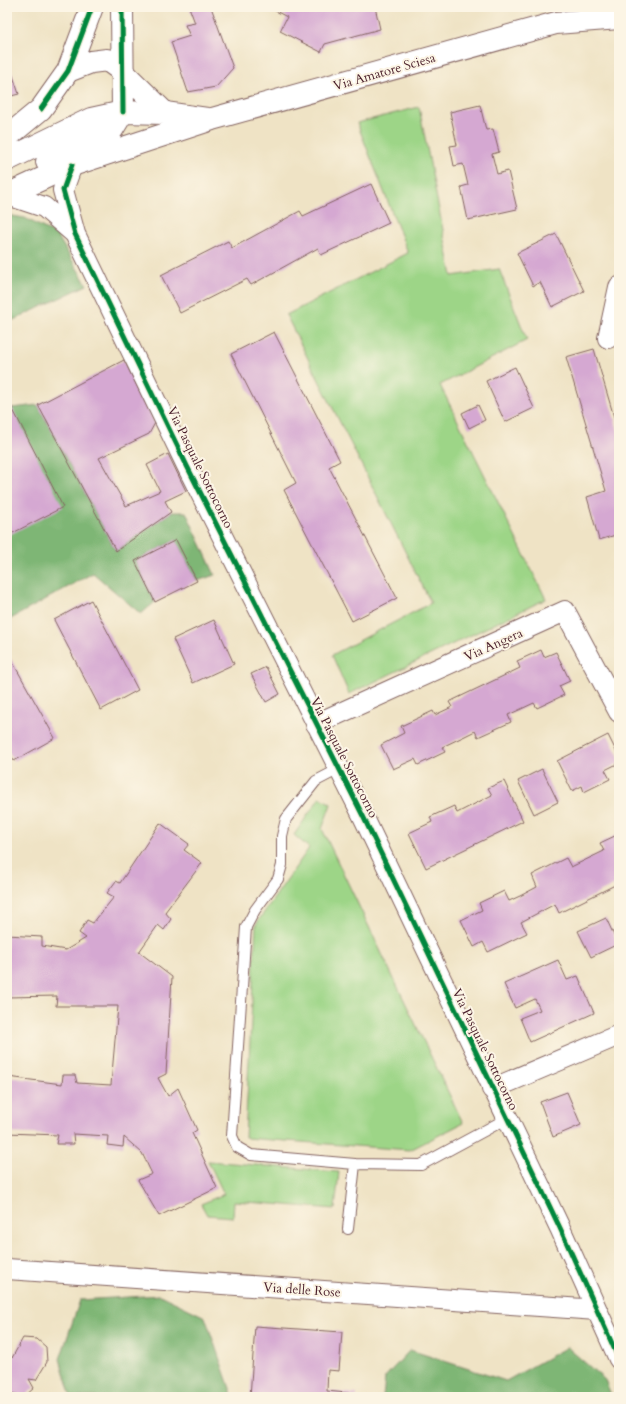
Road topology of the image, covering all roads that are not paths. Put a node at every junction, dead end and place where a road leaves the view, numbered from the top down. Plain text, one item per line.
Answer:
1 (92, 7) edge
2 (122, 7) edge
3 (588, 7) edge
4 (619, 18) edge
5 (556, 23) junction
6 (68, 71) junction
7 (122, 71) junction
8 (123, 112) junction
9 (165, 113) junction
10 (212, 119) junction
11 (7, 137) edge
12 (7, 160) edge
13 (72, 166) junction
14 (7, 191) edge
15 (74, 234) junction
16 (619, 287) edge
17 (608, 338) dead end
18 (619, 712) edge
19 (316, 724) junction
20 (339, 769) junction
21 (619, 1035) edge
22 (492, 1089) junction
23 (508, 1118) junction
24 (354, 1164) junction
25 (348, 1229) dead end
26 (7, 1269) edge
27 (597, 1310) junction
28 (619, 1359) edge

1 - 6 street
2 - 7 street
3 - 5 street, Via Amatore Sciesa
4 - 5 street, Via Amatore Sciesa
5 - 10 street, Via Amatore Sciesa
6 - 7 street
6 - 11 street
7 - 8 street
7 - 9 street
8 - 9 street, Via Amatore Sciesa
8 - 12 street, Via Amatore Sciesa
8 - 14 street
9 - 10 street, Via Amatore Sciesa
10 - 13 street, Via Amatore Sciesa
13 - 14 street, Via Amatore Sciesa
13 - 15 street, Via Pasquale Sottocorno
14 - 15 street, Via Pasquale Sottocorno
15 - 19 street, Via Pasquale Sottocorno
16 - 17 street
18 - 19 street, Via Angera
19 - 20 street, Via Pasquale Sottocorno
20 - 22 street, Via Pasquale Sottocorno
20 - 24 lane
21 - 22 street
22 - 23 street, Via Pasquale Sottocorno
23 - 24 lane
23 - 27 street, Via Pasquale Sottocorno
24 - 25 lane
26 - 27 street, Via delle Rose
27 - 28 street, Via Pasquale Sottocorno

